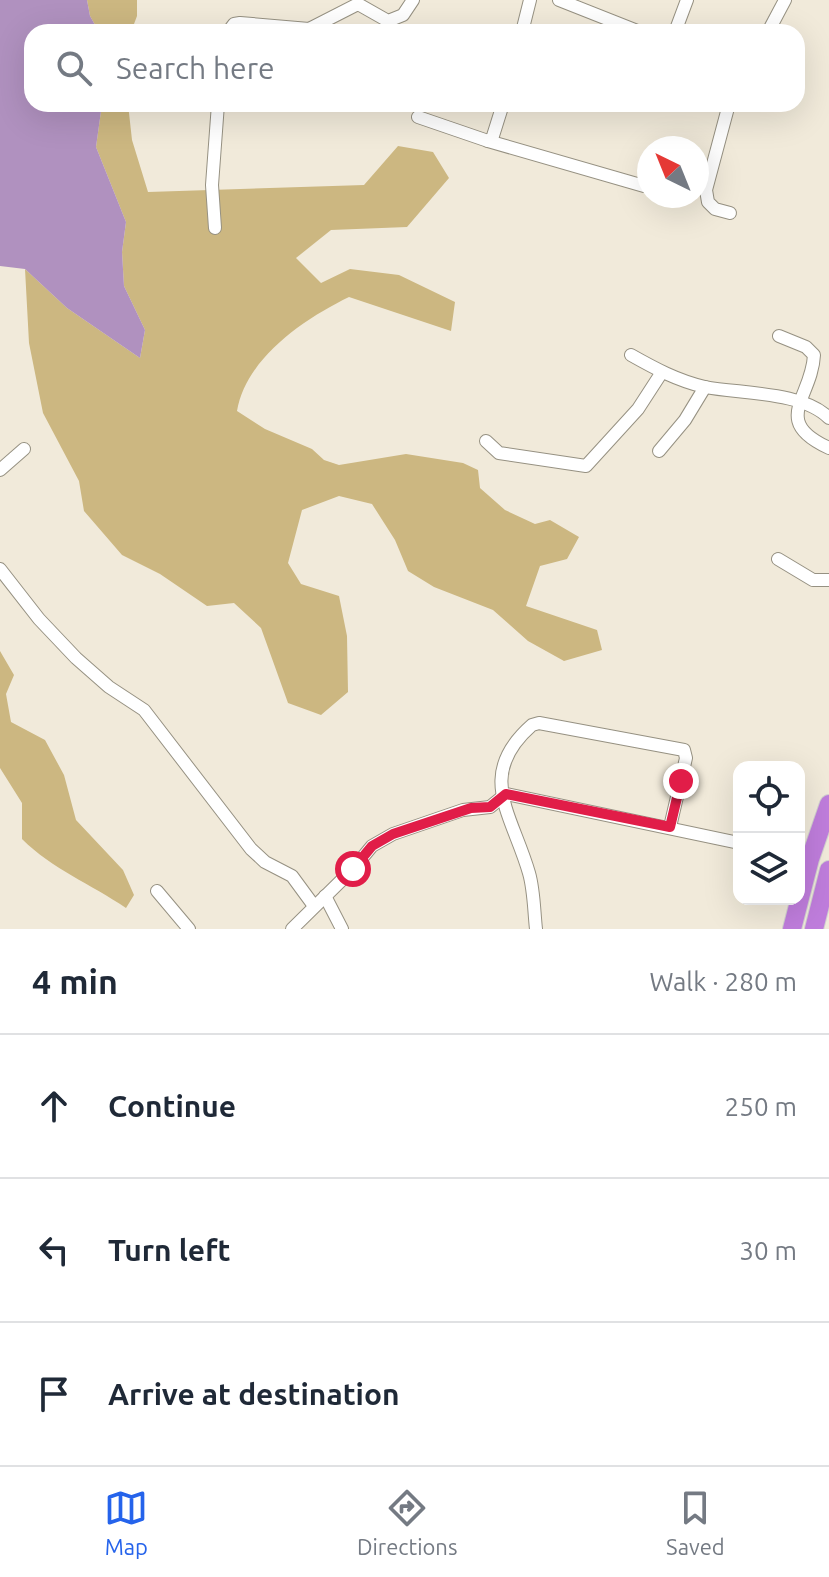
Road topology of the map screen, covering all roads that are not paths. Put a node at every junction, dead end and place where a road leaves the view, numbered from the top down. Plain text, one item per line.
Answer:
1 (413, 0) edge
2 (530, 0) edge
3 (559, 0) edge
4 (687, 0) edge
5 (785, 0) edge
6 (319, 24) edge
7 (524, 24) edge
8 (620, 24) edge
9 (678, 24) edge
10 (772, 24) edge
11 (217, 112) edge
12 (500, 112) edge
13 (727, 112) edge
14 (418, 117) dead end
15 (488, 141) junction
16 (637, 184) edge
17 (730, 213) dead end
18 (215, 228) dead end
19 (779, 336) dead end
20 (631, 355) dead end
21 (662, 372) junction
22 (705, 387) junction
23 (799, 404) junction
24 (829, 418) edge
25 (829, 425) edge
26 (486, 441) dead end
27 (824, 445) edge
28 (24, 449) dead end
29 (659, 451) dead end
30 (0, 470) edge
31 (778, 559) dead end
32 (0, 569) edge
33 (829, 580) edge
34 (501, 797) junction
35 (829, 804) edge
36 (670, 827) junction
37 (733, 842) edge
38 (805, 856) edge
39 (829, 870) edge
40 (157, 891) dead end
41 (325, 896) junction
42 (796, 905) edge
43 (314, 906) junction
44 (189, 929) edge
45 (292, 929) edge
46 (342, 929) edge
47 (536, 929) edge
48 (792, 929) edge
49 (814, 929) edge

1 - 6 street
2 - 7 street
3 - 8 street
4 - 9 street
5 - 10 street
11 - 18 street
12 - 15 street
13 - 17 street
14 - 15 street
15 - 16 street
19 - 23 street
20 - 21 street
21 - 22 street
21 - 26 street
22 - 23 street
22 - 29 street
23 - 24 street
23 - 27 street
25 - 27 street
28 - 30 street
31 - 33 street
32 - 43 street
34 - 36 street
34 - 36 street
34 - 41 street
34 - 47 street
35 - 38 highway
36 - 37 street
39 - 49 highway
40 - 44 street
41 - 43 street
41 - 46 street
42 - 48 highway
43 - 45 street

